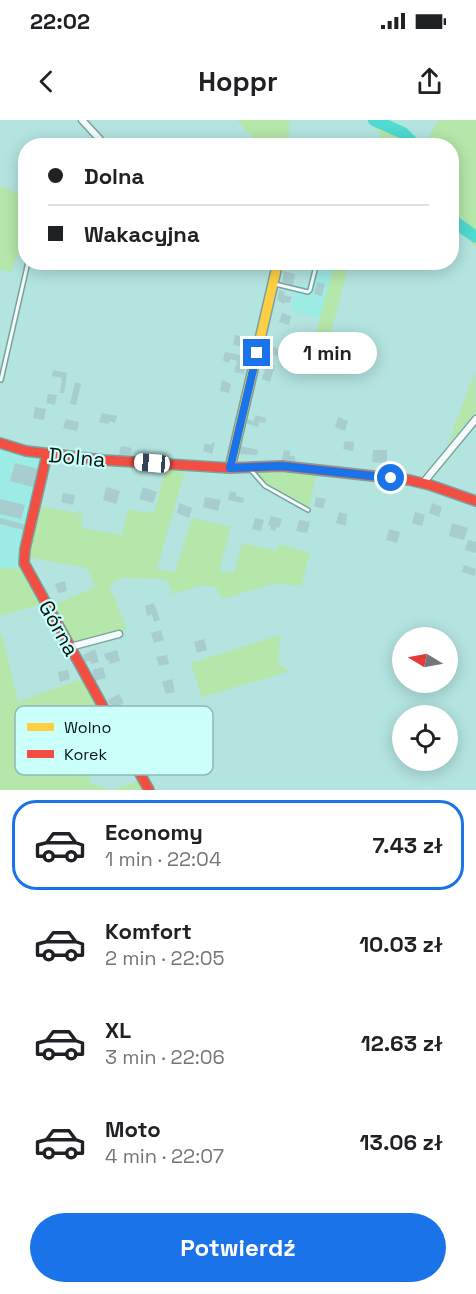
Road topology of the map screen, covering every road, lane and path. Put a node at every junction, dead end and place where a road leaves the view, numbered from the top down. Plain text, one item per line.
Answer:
1 (82, 120) edge
2 (99, 138) edge
3 (26, 270) edge
4 (276, 270) edge
5 (315, 270) edge
6 (273, 284) junction
7 (0, 366) edge
8 (3, 374) junction
9 (0, 382) edge
10 (476, 419) edge
11 (0, 443) edge
12 (47, 454) junction
13 (230, 468) junction
14 (248, 468) junction
15 (423, 483) junction
16 (476, 501) edge
17 (308, 510) dead end
18 (119, 634) dead end
19 (70, 647) junction
20 (103, 706) edge
21 (141, 775) edge
22 (149, 790) edge

1 - 2 street
3 - 8 lane
4 - 6 street
5 - 6 lane
6 - 13 street
7 - 8 lane
8 - 9 lane
10 - 15 street
11 - 12 street, Dolna
12 - 13 street, Dolna
12 - 19 street, Górna
13 - 14 street, Dolna
14 - 15 street, Dolna
14 - 17 lane
15 - 16 street, Dolna
18 - 19 street
19 - 20 street, Górna
21 - 22 street, Górna

